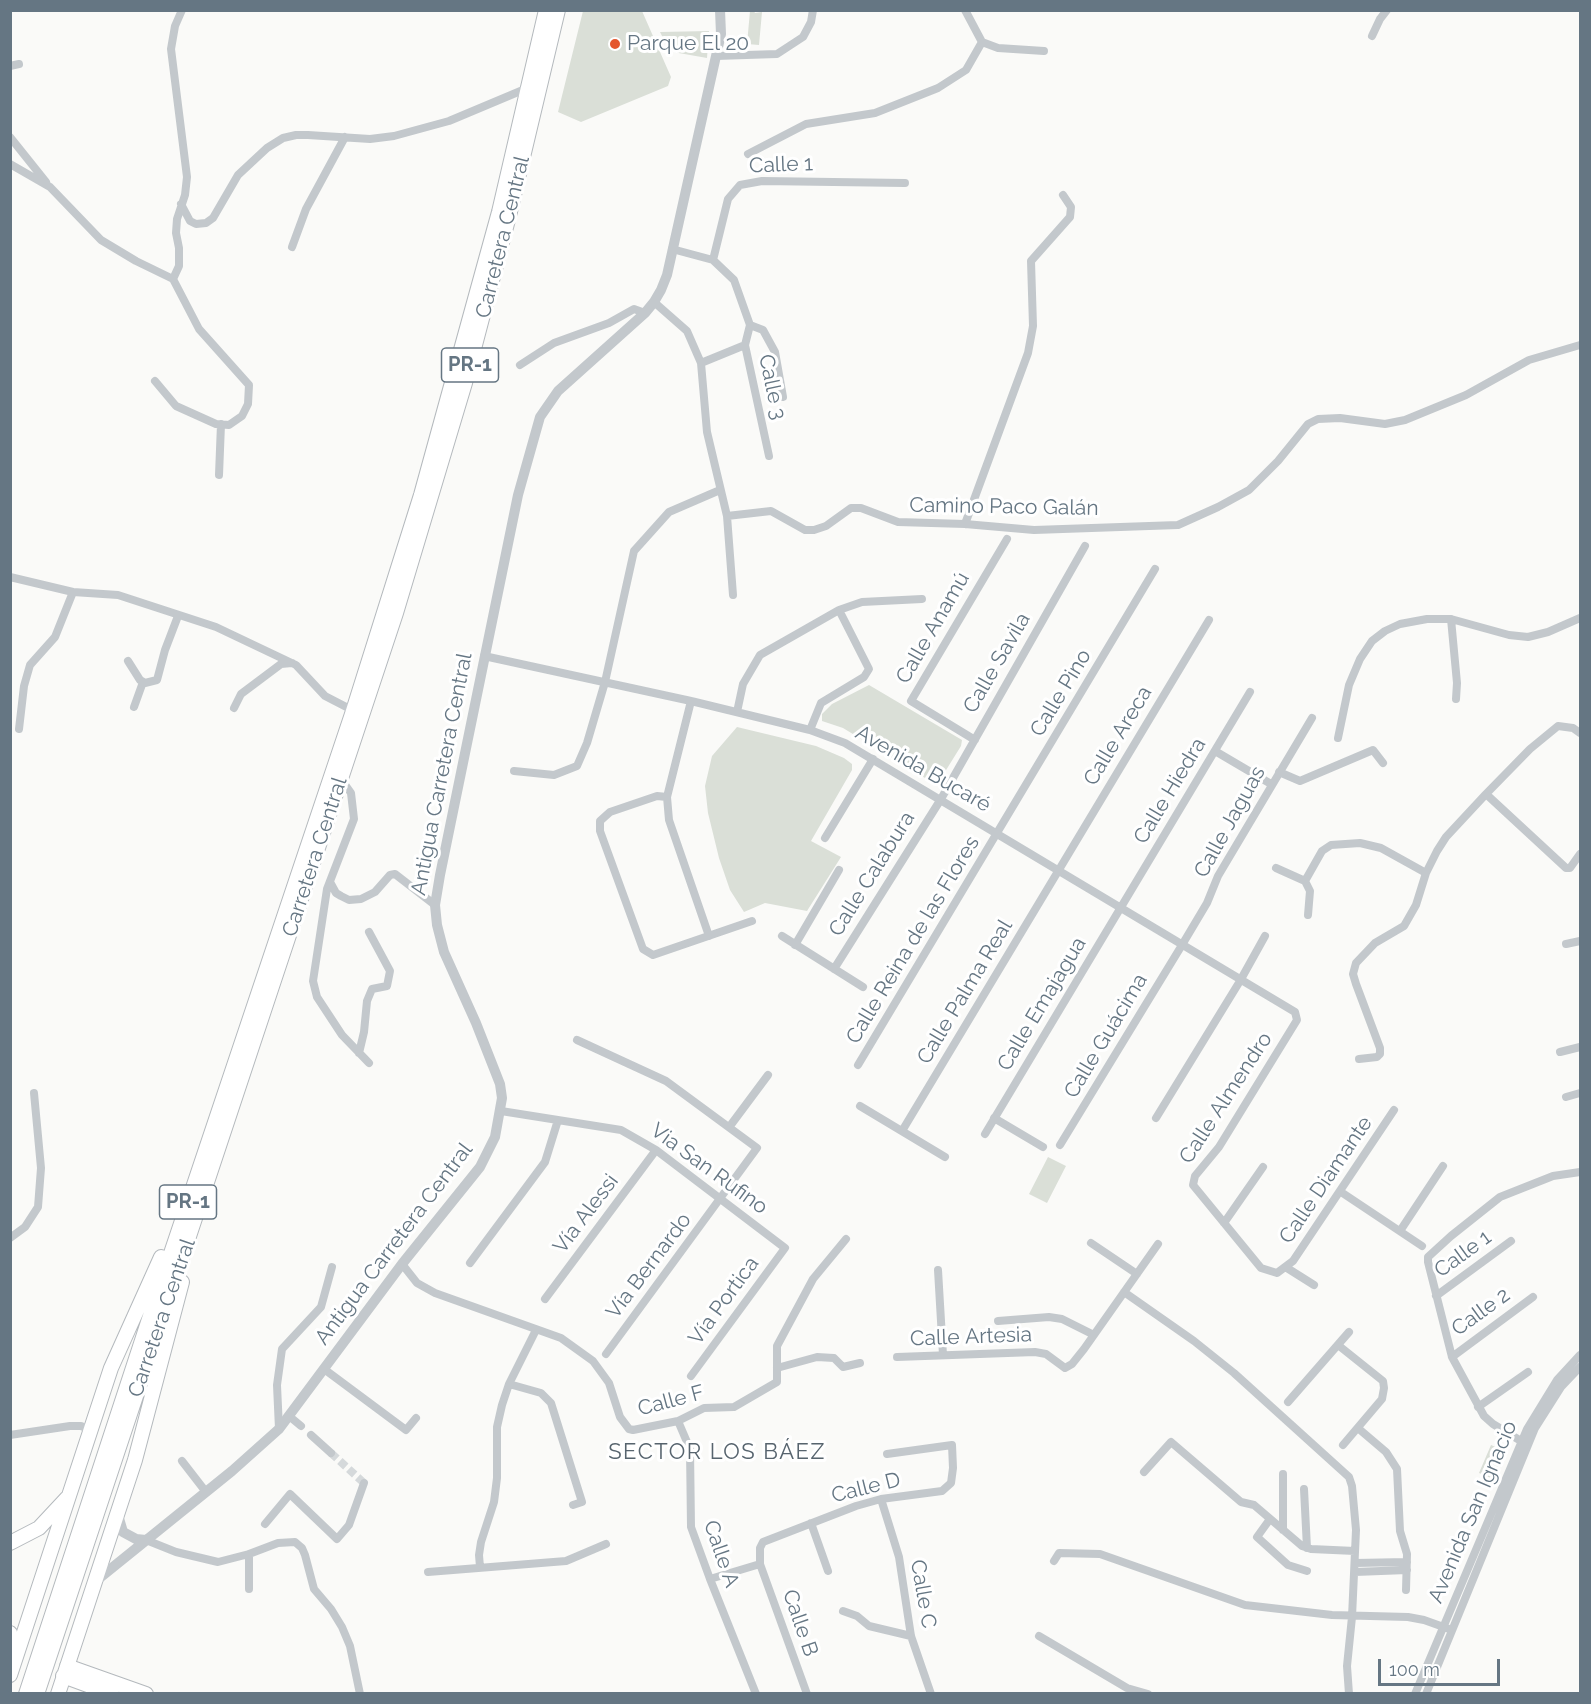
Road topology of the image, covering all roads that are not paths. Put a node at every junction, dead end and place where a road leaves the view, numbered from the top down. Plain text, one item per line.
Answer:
1 (182, 10) edge
2 (546, 10) edge
3 (558, 10) edge
4 (720, 10) edge
5 (813, 10) edge
6 (965, 10) edge
7 (1387, 10) edge
8 (1372, 36) dead end
9 (981, 42) junction
10 (1044, 51) dead end
11 (716, 56) junction
12 (534, 88) junction
13 (10, 137) edge
14 (345, 137) junction
15 (748, 154) dead end
16 (10, 164) edge
17 (905, 183) dead end
18 (50, 187) junction
19 (1063, 195) dead end
20 (181, 204) junction
21 (292, 247) dead end
22 (672, 249) junction
23 (713, 260) junction
24 (173, 279) junction
25 (654, 302) junction
26 (645, 313) junction
27 (750, 325) junction
28 (745, 345) junction
29 (1581, 345) edge
30 (701, 363) junction
31 (520, 365) dead end
32 (155, 381) dead end
33 (783, 398) dead end
34 (221, 424) junction
35 (769, 456) dead end
36 (219, 475) dead end
37 (720, 490) junction
38 (727, 516) junction
39 (965, 524) junction
40 (1007, 539) dead end
41 (1085, 546) dead end
42 (1155, 569) dead end
43 (10, 577) edge
44 (73, 592) junction
45 (733, 595) dead end
46 (922, 599) dead end
47 (839, 610) junction
48 (178, 616) junction
49 (1581, 618) edge
50 (1450, 619) junction
51 (1209, 620) dead end
52 (484, 656) junction
53 (128, 661) dead end
54 (292, 663) junction
55 (143, 681) junction
56 (605, 682) junction
57 (1250, 692) dead end
58 (1456, 699) dead end
59 (691, 701) junction
60 (134, 707) dead end
61 (234, 708) dead end
62 (357, 712) junction
63 (737, 712) junction
64 (1311, 718) dead end
65 (20, 729) dead end
66 (810, 730) junction
67 (1581, 733) edge
68 (1338, 738) dead end
69 (975, 740) junction
70 (1215, 751) junction
71 (873, 759) junction
72 (1383, 763) dead end
73 (514, 771) dead end
74 (1279, 772) junction
75 (341, 779) junction
76 (1271, 784) junction
77 (1486, 794) junction
78 (667, 797) junction
79 (941, 799) junction
80 (998, 835) junction
81 (825, 838) dead end
82 (1581, 854) edge
83 (1276, 868) dead end
84 (839, 870) dead end
85 (1059, 871) junction
86 (1426, 873) junction
87 (1305, 881) junction
88 (330, 882) junction
89 (435, 905) junction
90 (1120, 908) junction
91 (1308, 915) dead end
92 (752, 921) dead end
93 (369, 932) dead end
94 (709, 936) junction
95 (782, 936) dead end
96 (1265, 936) dead end
97 (1581, 941) edge
98 (1566, 944) dead end
99 (795, 945) junction
100 (1182, 945) junction
101 (834, 969) junction
102 (1240, 981) junction
103 (863, 987) dead end
104 (1297, 1020) joint
105 (577, 1040) dead end
106 (1581, 1047) edge
107 (1560, 1052) dead end
108 (359, 1053) junction
109 (1359, 1059) dead end
110 (369, 1063) dead end
111 (858, 1065) dead end
112 (768, 1075) dead end
113 (34, 1093) dead end
114 (1581, 1093) edge
115 (1566, 1097) dead end
116 (860, 1106) dead end
117 (1394, 1110) dead end
118 (501, 1111) junction
119 (994, 1118) junction
120 (1156, 1118) dead end
121 (558, 1120) junction
122 (729, 1126) junction
123 (902, 1131) junction
124 (985, 1134) dead end
125 (1060, 1145) dead end
126 (1043, 1147) dead end
127 (656, 1150) junction
128 (945, 1157) dead end
129 (1443, 1166) dead end
130 (1263, 1167) dead end
131 (1581, 1172) edge
132 (1341, 1192) junction
133 (721, 1198) junction
134 (194, 1223) junction
135 (1224, 1223) junction
136 (180, 1227) junction
137 (1400, 1232) junction
138 (10, 1238) edge
139 (846, 1239) dead end
140 (1511, 1241) dead end
141 (1091, 1243) dead end
142 (1158, 1244) dead end
143 (1422, 1246) dead end
144 (785, 1248) joint
145 (470, 1263) dead end
146 (402, 1264) junction
147 (332, 1267) dead end
148 (938, 1270) dead end
149 (1284, 1270) junction
150 (1137, 1274) junction
151 (1314, 1286) dead end
152 (1124, 1292) junction
153 (1436, 1296) junction
154 (1533, 1297) dead end
155 (545, 1299) dead end
156 (998, 1321) dead end
157 (536, 1330) junction
158 (1349, 1332) dead end
159 (1094, 1335) junction
160 (1338, 1344) junction
161 (606, 1354) dead end
162 (943, 1355) junction
163 (1581, 1355) edge
164 (897, 1357) dead end
165 (1452, 1357) junction
166 (860, 1363) dead end
167 (1581, 1367) edge
168 (777, 1368) junction
169 (324, 1369) junction
170 (1528, 1372) dead end
171 (691, 1376) dead end
172 (509, 1384) junction
173 (1288, 1402) dead end
174 (1478, 1407) junction
175 (289, 1416) junction
176 (416, 1418) dead end
177 (678, 1421) junction
178 (301, 1426) dead end
179 (1359, 1429) junction
180 (91, 1430) junction
181 (279, 1430) junction
182 (10, 1435) edge
183 (311, 1435) dead end
184 (1521, 1441) junction
185 (1342, 1445) dead end
186 (331, 1453) tunnel mouth
187 (887, 1454) dead end
188 (182, 1461) dead end
189 (1144, 1472) dead end
190 (1283, 1474) dead end
191 (364, 1483) dead end
192 (1304, 1489) dead end
193 (206, 1491) junction
194 (71, 1494) junction
195 (881, 1499) junction
196 (573, 1505) dead end
197 (118, 1515) junction
198 (1270, 1519) junction
199 (811, 1523) junction
200 (265, 1524) dead end
201 (1283, 1530) junction
202 (146, 1540) junction
203 (10, 1543) edge
204 (606, 1544) dead end
205 (1307, 1548) junction
206 (1355, 1551) junction
207 (249, 1554) junction
208 (1054, 1561) dead end
209 (760, 1564) junction
210 (1407, 1566) junction
211 (480, 1567) junction
212 (1355, 1567) junction
213 (828, 1571) dead end
214 (1307, 1571) dead end
215 (428, 1572) dead end
216 (710, 1579) junction
217 (96, 1580) junction
218 (249, 1589) dead end
219 (1406, 1590) dead end
220 (843, 1611) dead end
221 (1353, 1617) junction
222 (1447, 1628) junction
223 (10, 1633) edge
224 (911, 1636) junction
225 (1039, 1636) dead end
226 (13, 1669) edge
227 (65, 1671) junction
228 (26, 1694) edge
229 (37, 1694) edge
230 (58, 1694) edge
231 (112, 1694) edge
232 (146, 1694) edge
233 (360, 1694) edge
234 (756, 1694) edge
235 (807, 1694) edge
236 (931, 1694) edge
237 (1148, 1694) edge
238 (1349, 1694) edge
239 (1415, 1694) edge
240 (1426, 1694) edge

1 - 20 street
2 - 12 highway, Carretera Central / PR-1
3 - 12 highway, Carretera Central / PR-1
4 - 11 street, Antigua Carretera Central
5 - 11 street
6 - 9 street
7 - 8 street
9 - 10 street
9 - 15 street
11 - 22 street, Antigua Carretera Central
12 - 14 street
12 - 62 highway, Carretera Central / PR-1
13 - 18 street
14 - 20 street
14 - 21 street
16 - 18 street
17 - 23 street, Calle 1
18 - 24 street
19 - 39 street
20 - 24 street
22 - 23 street
22 - 25 street, Antigua Carretera Central
23 - 27 street
24 - 34 street
25 - 26 street, Antigua Carretera Central
25 - 30 street
26 - 31 street
26 - 52 street, Antigua Carretera Central
27 - 28 street, Calle 3
27 - 33 street
28 - 30 street
28 - 35 street, Calle 3
29 - 39 street, Camino Paco Galán
30 - 37 street
32 - 34 street
34 - 36 street
37 - 38 street
37 - 56 street
38 - 39 street, Camino Paco Galán
38 - 45 street
40 - 69 street, Calle Anamú
41 - 69 street, Calle Savila
42 - 80 street, Calle Pino
43 - 44 street
44 - 48 street
44 - 65 street
46 - 47 street
47 - 63 street
47 - 66 street
48 - 54 street
48 - 55 street
49 - 50 street
50 - 58 street
50 - 68 street
51 - 85 street, Calle Areca
52 - 56 street, Avenida Bucaré
52 - 89 street, Antigua Carretera Central
53 - 55 street
54 - 61 street
54 - 62 street
55 - 60 street
56 - 59 street, Avenida Bucaré
56 - 73 street
57 - 70 street, Calle Hiedra
59 - 63 street, Avenida Bucaré
59 - 78 street
62 - 75 highway, Carretera Central / PR-1
62 - 136 highway, Carretera Central / PR-1
63 - 66 street, Avenida Bucaré
64 - 74 street, Calle Jaguas
66 - 71 street, Avenida Bucaré
67 - 77 street
69 - 79 street, Calle Savila
70 - 76 street
70 - 90 street, Calle Hiedra
71 - 79 street, Avenida Bucaré
71 - 81 street
72 - 74 street
74 - 76 street, Calle Jaguas
75 - 88 street
75 - 134 highway, Carretera Central / PR-1
76 - 100 street, Calle Jaguas
77 - 82 street
77 - 86 street
78 - 94 street
78 - 94 street
79 - 80 street, Avenida Bucaré
79 - 101 street, Calle Calabura
80 - 85 street, Avenida Bucaré
80 - 111 street, Calle Reina de las Flores
83 - 87 street
84 - 99 street
85 - 90 street, Avenida Bucaré
85 - 123 street, Calle Palma Real
86 - 87 street
86 - 109 street
87 - 91 street
88 - 89 street
88 - 108 street
89 - 118 street, Antigua Carretera Central
90 - 100 street, Avenida Bucaré
90 - 119 street, Calle Emajagua
92 - 94 street
93 - 108 street
95 - 99 street
96 - 102 street
97 - 98 street
99 - 101 street
100 - 102 street, Avenida Bucaré
100 - 125 street, Calle Guácima
101 - 103 street
102 - 104 street, Avenida Bucaré
102 - 120 street
104 - 135 street, Calle Almendro
105 - 122 street
106 - 107 street
108 - 110 street
112 - 122 street
113 - 138 street
114 - 115 street
116 - 123 street
117 - 132 street, Calle Diamante
118 - 121 street, Via San Rufino
118 - 146 street, Antigua Carretera Central
119 - 124 street, Calle Emajagua
119 - 126 street
121 - 127 street, Via San Rufino
121 - 145 street
122 - 133 street, Vía Bernardo
123 - 128 street
127 - 133 street, Via San Rufino
127 - 155 street, Vía Alessi
129 - 137 street
130 - 135 street
131 - 153 street
132 - 137 street
132 - 149 street, Calle Diamante
133 - 144 street, Via San Rufino
133 - 161 street, Vía Bernardo
134 - 197 highway
134 - 229 highway, Carretera Central / PR-1
135 - 149 street
136 - 180 highway
136 - 228 highway, Carretera Central / PR-1
137 - 143 street
139 - 168 street, Calle F
140 - 153 street, Calle 1
141 - 150 street
142 - 150 street, Calle Artesia
144 - 171 street, Vía Portica
146 - 157 street, Calle F
146 - 169 street, Antigua Carretera Central
147 - 181 street
148 - 162 street
149 - 151 street
150 - 152 street, Calle Artesia
152 - 159 street, Calle Artesia
152 - 206 street
153 - 165 street
154 - 165 street, Calle 2
156 - 159 street
157 - 172 street
157 - 177 street, Calle F
158 - 160 street
159 - 162 street, Calle Artesia
160 - 173 street
160 - 179 street
162 - 164 street, Calle Artesia
163 - 184 street, Avenida San Ignacio
165 - 174 street
166 - 168 street
167 - 222 street, Avenida San Ignacio
168 - 177 street, Calle F
169 - 175 street, Antigua Carretera Central
169 - 176 street
170 - 174 street
172 - 196 street
172 - 211 street
174 - 184 street
175 - 178 street
175 - 181 street, Antigua Carretera Central
177 - 216 street, Calle A
179 - 185 street
179 - 210 street
180 - 182 street
180 - 194 highway
181 - 193 street, Antigua Carretera Central
183 - 186 street
184 - 222 street, Avenida San Ignacio
187 - 195 street, Calle D
188 - 193 street
189 - 198 street
190 - 201 street
191 - 200 street
192 - 205 street
193 - 202 street, Antigua Carretera Central
194 - 203 highway
194 - 226 highway
195 - 199 street, Calle D
195 - 224 street, Calle C
197 - 202 street
197 - 217 highway
198 - 201 street
198 - 214 street
199 - 209 street, Calle D
199 - 213 street
201 - 205 street
202 - 207 street
202 - 217 street, Antigua Carretera Central
204 - 211 street
205 - 206 street
206 - 212 street
207 - 218 street
207 - 233 street
208 - 221 street
209 - 216 street
209 - 235 street, Calle B
210 - 212 street
210 - 219 street
211 - 215 street
212 - 221 street
216 - 234 street, Calle A
217 - 227 highway
220 - 224 street
221 - 222 street
221 - 238 street
222 - 239 street, Avenida San Ignacio
222 - 240 street, Avenida San Ignacio
223 - 226 highway
224 - 236 street, Calle C
225 - 237 street
227 - 230 highway
227 - 231 highway
227 - 232 highway

